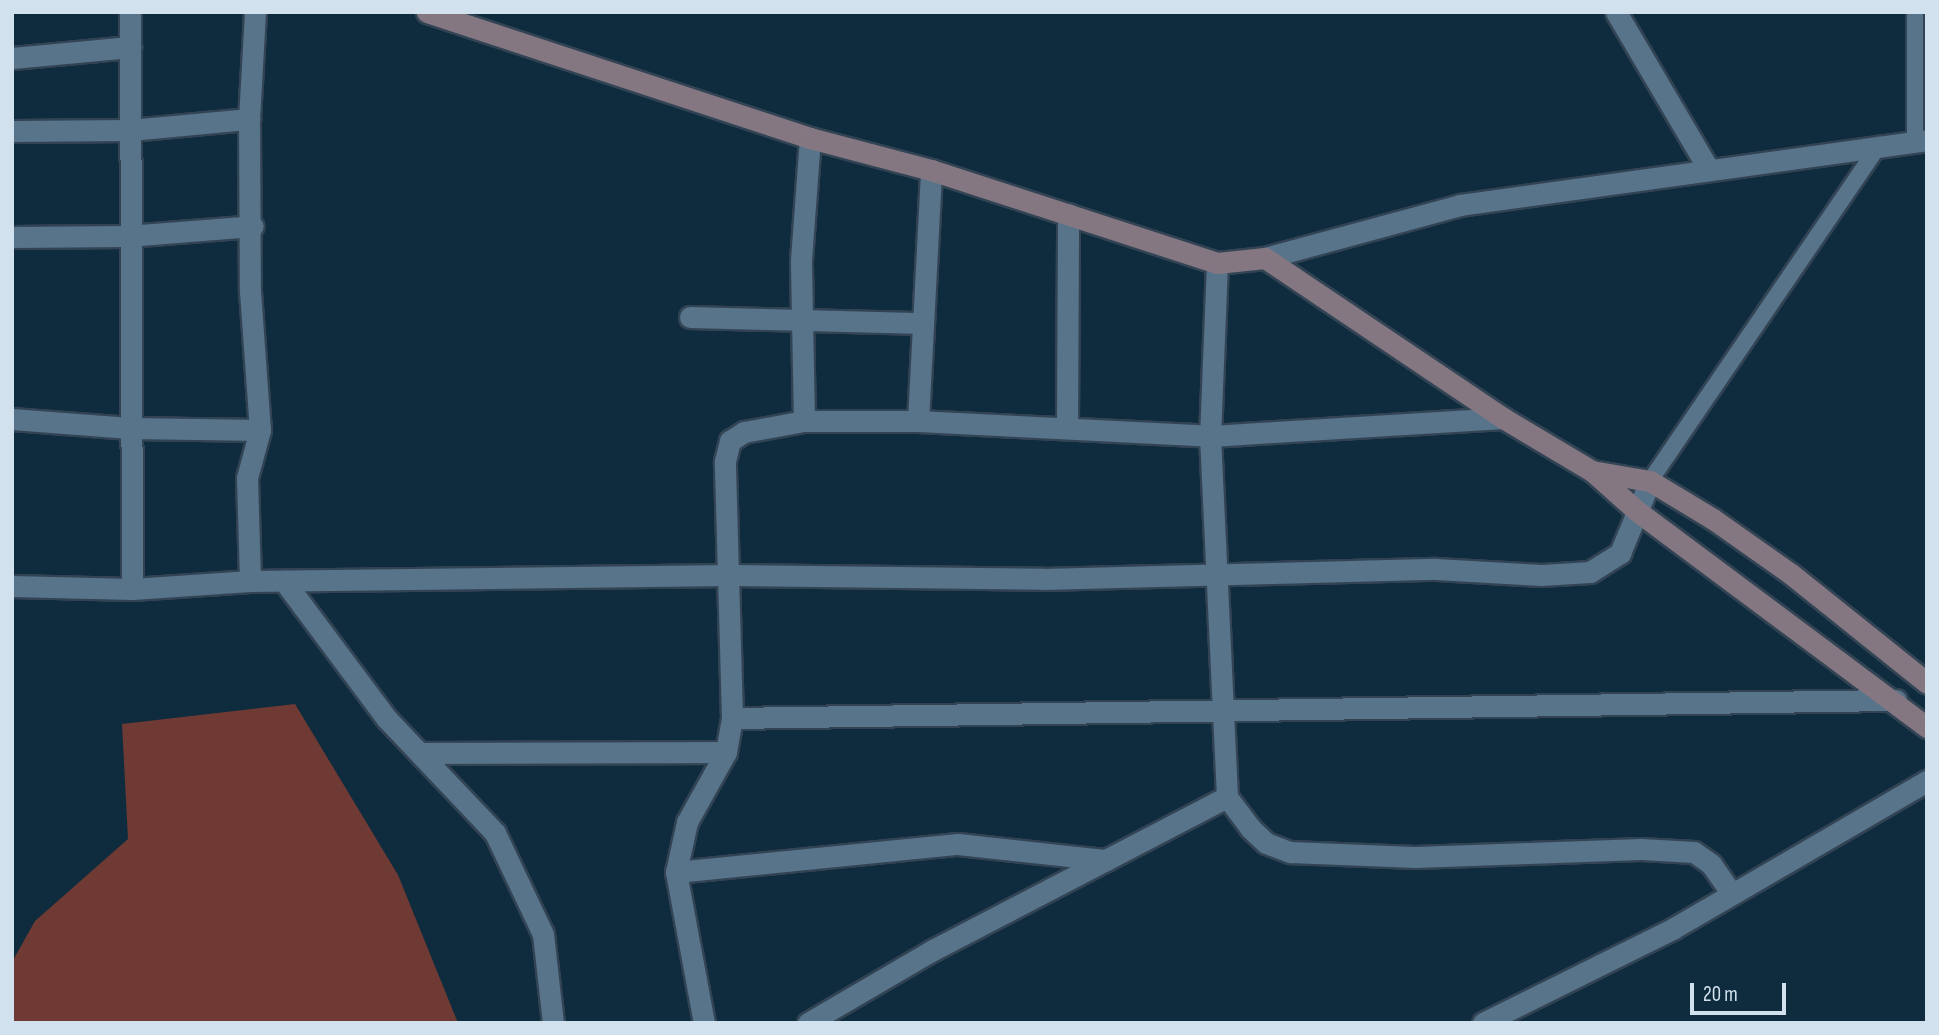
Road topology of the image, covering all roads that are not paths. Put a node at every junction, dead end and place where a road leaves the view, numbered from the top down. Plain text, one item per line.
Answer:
1 (130, 12) edge
2 (255, 12) edge
3 (427, 12) edge
4 (1616, 12) edge
5 (1915, 12) edge
6 (130, 47) junction
7 (12, 58) edge
8 (249, 119) junction
9 (130, 130) junction
10 (12, 131) edge
11 (810, 138) junction
12 (1921, 140) edge
13 (1879, 145) junction
14 (931, 170) junction
15 (1709, 170) junction
16 (1068, 214) junction
17 (253, 226) junction
18 (127, 236) junction
19 (12, 237) edge
20 (1265, 258) junction
21 (1217, 263) junction
22 (690, 317) dead end
23 (801, 320) junction
24 (923, 323) junction
25 (1503, 418) junction
26 (12, 419) edge
27 (804, 421) junction
28 (918, 421) junction
29 (1067, 425) junction
30 (130, 428) junction
31 (260, 430) junction
32 (1210, 436) junction
33 (1592, 471) junction
34 (1650, 481) junction
35 (1637, 511) junction
36 (1216, 574) junction
37 (732, 576) junction
38 (250, 581) junction
39 (284, 581) junction
40 (12, 586) edge
41 (132, 589) junction
42 (1927, 683) edge
43 (1896, 700) junction
44 (1223, 710) junction
45 (732, 718) junction
46 (1927, 727) edge
47 (726, 752) junction
48 (423, 753) junction
49 (1927, 781) edge
50 (1227, 797) junction
51 (1106, 860) junction
52 (676, 872) junction
53 (1731, 893) junction
54 (553, 1023) edge
55 (704, 1023) edge
56 (808, 1023) edge
57 (1483, 1023) edge

1 - 6 street
2 - 8 street
3 - 11 street
4 - 15 street
5 - 12 lane
6 - 7 street
6 - 9 street
8 - 9 street
8 - 17 street
9 - 10 street
9 - 18 street
11 - 14 street
11 - 23 street
12 - 13 street
13 - 15 street
13 - 34 lane
14 - 16 street
14 - 24 street
15 - 20 street
16 - 21 street
16 - 29 street
17 - 18 street
17 - 31 street
18 - 19 street
18 - 30 street
20 - 21 street
20 - 25 street
21 - 32 street
22 - 23 street
23 - 24 street
23 - 27 street
24 - 28 street
25 - 32 street
25 - 33 street
26 - 30 street
27 - 28 street
27 - 37 street
28 - 29 street
29 - 32 street
30 - 31 street
30 - 41 street
31 - 38 street
32 - 36 street
33 - 34 street
33 - 35 street
34 - 35 street
34 - 42 street
35 - 36 street
35 - 43 street
36 - 37 street
36 - 44 street
37 - 39 street
37 - 45 street
38 - 39 street
38 - 41 street
39 - 48 street
40 - 41 street
43 - 44 street
43 - 46 street
44 - 45 street
44 - 50 street
45 - 47 street
47 - 48 street
47 - 52 street
48 - 54 street
49 - 53 street
50 - 51 street
50 - 53 street
51 - 52 street
51 - 56 street
52 - 55 street
53 - 57 street

